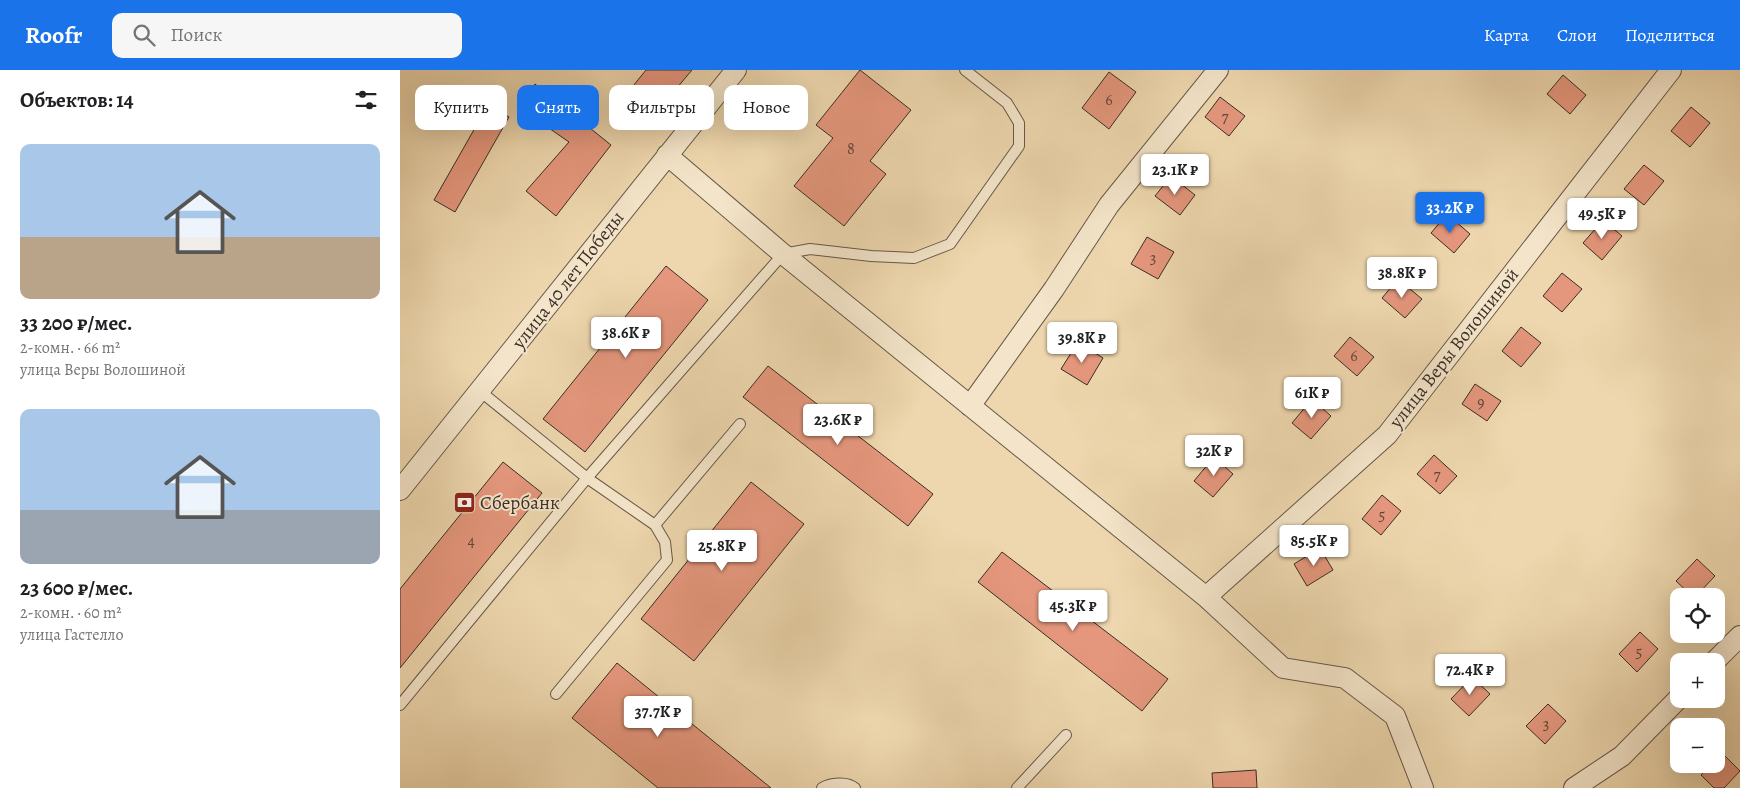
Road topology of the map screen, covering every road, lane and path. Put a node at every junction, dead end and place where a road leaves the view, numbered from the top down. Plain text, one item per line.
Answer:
1 (736, 70) edge
2 (965, 70) edge
3 (1218, 70) edge
4 (1671, 70) edge
5 (667, 155) junction
6 (783, 254) junction
7 (480, 391) junction
8 (970, 406) junction
9 (740, 424) dead end
10 (586, 478) junction
11 (400, 490) edge
12 (654, 525) junction
13 (1206, 597) junction
14 (1740, 636) edge
15 (1723, 653) edge
16 (556, 694) dead end
17 (400, 705) edge
18 (1670, 707) edge
19 (1066, 735) dead end
20 (822, 788) edge
21 (855, 788) edge
22 (1017, 788) edge
23 (1423, 788) edge
24 (1574, 788) edge

1 - 5 street, улица 40 лет Победы
2 - 6 lane
3 - 8 street
4 - 13 street, улица Веры Волошиной
5 - 6 street
5 - 7 street, улица 40 лет Победы
6 - 8 street
6 - 10 lane
7 - 10 lane
7 - 11 street, улица 40 лет Победы
8 - 13 street
9 - 12 lane
10 - 12 lane
10 - 17 lane
12 - 16 lane
13 - 23 street
14 - 15 street
18 - 24 street
19 - 22 lane
20 - 21 lane

